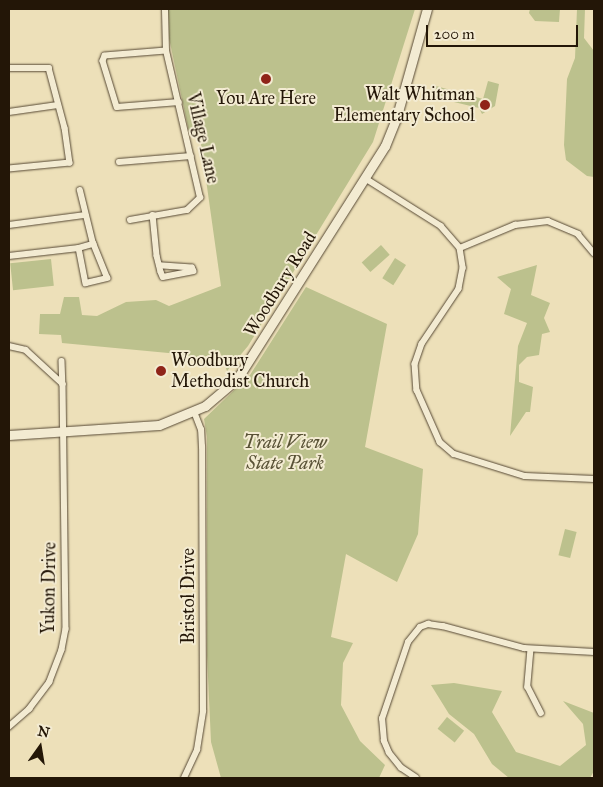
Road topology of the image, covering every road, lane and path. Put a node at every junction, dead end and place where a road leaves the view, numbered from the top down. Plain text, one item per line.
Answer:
1 (165, 9) edge
2 (427, 9) edge
3 (166, 50) junction
4 (9, 68) edge
5 (180, 102) junction
6 (58, 105) junction
7 (9, 112) edge
8 (191, 156) junction
9 (119, 162) dead end
10 (9, 169) edge
11 (365, 178) junction
12 (80, 191) dead end
13 (153, 214) junction
14 (85, 215) junction
15 (130, 220) dead end
16 (9, 224) edge
17 (93, 244) junction
18 (592, 244) edge
19 (79, 248) junction
20 (460, 248) junction
21 (594, 253) edge
22 (9, 256) edge
23 (160, 266) junction
24 (9, 346) edge
25 (62, 361) dead end
26 (63, 384) junction
27 (194, 412) junction
28 (65, 431) junction
29 (9, 435) edge
30 (594, 479) edge
31 (531, 649) junction
32 (594, 652) edge
33 (542, 713) dead end
34 (9, 727) edge
35 (184, 778) edge
36 (416, 778) edge

1 - 3 street, Village Lane
2 - 11 main road, Woodbury Road
3 - 5 street, Village Lane
3 - 5 street
4 - 6 street
5 - 8 street, Village Lane
6 - 7 street
6 - 10 street
8 - 9 street
8 - 13 street, Village Lane
11 - 20 street
11 - 27 main road, Woodbury Road
12 - 14 street
13 - 15 street, Village Lane
13 - 23 street
14 - 16 street
14 - 17 street
17 - 19 street
17 - 19 street
18 - 20 street
18 - 21 street
19 - 22 street
20 - 30 street
23 - 23 street
24 - 26 street
25 - 26 street, Yukon Drive
26 - 28 street, Yukon Drive
27 - 28 main road, Woodbury Road
27 - 35 street, Bristol Drive
28 - 29 main road, Woodbury Road
28 - 34 street, Yukon Drive
31 - 32 street
31 - 33 street
31 - 36 street

